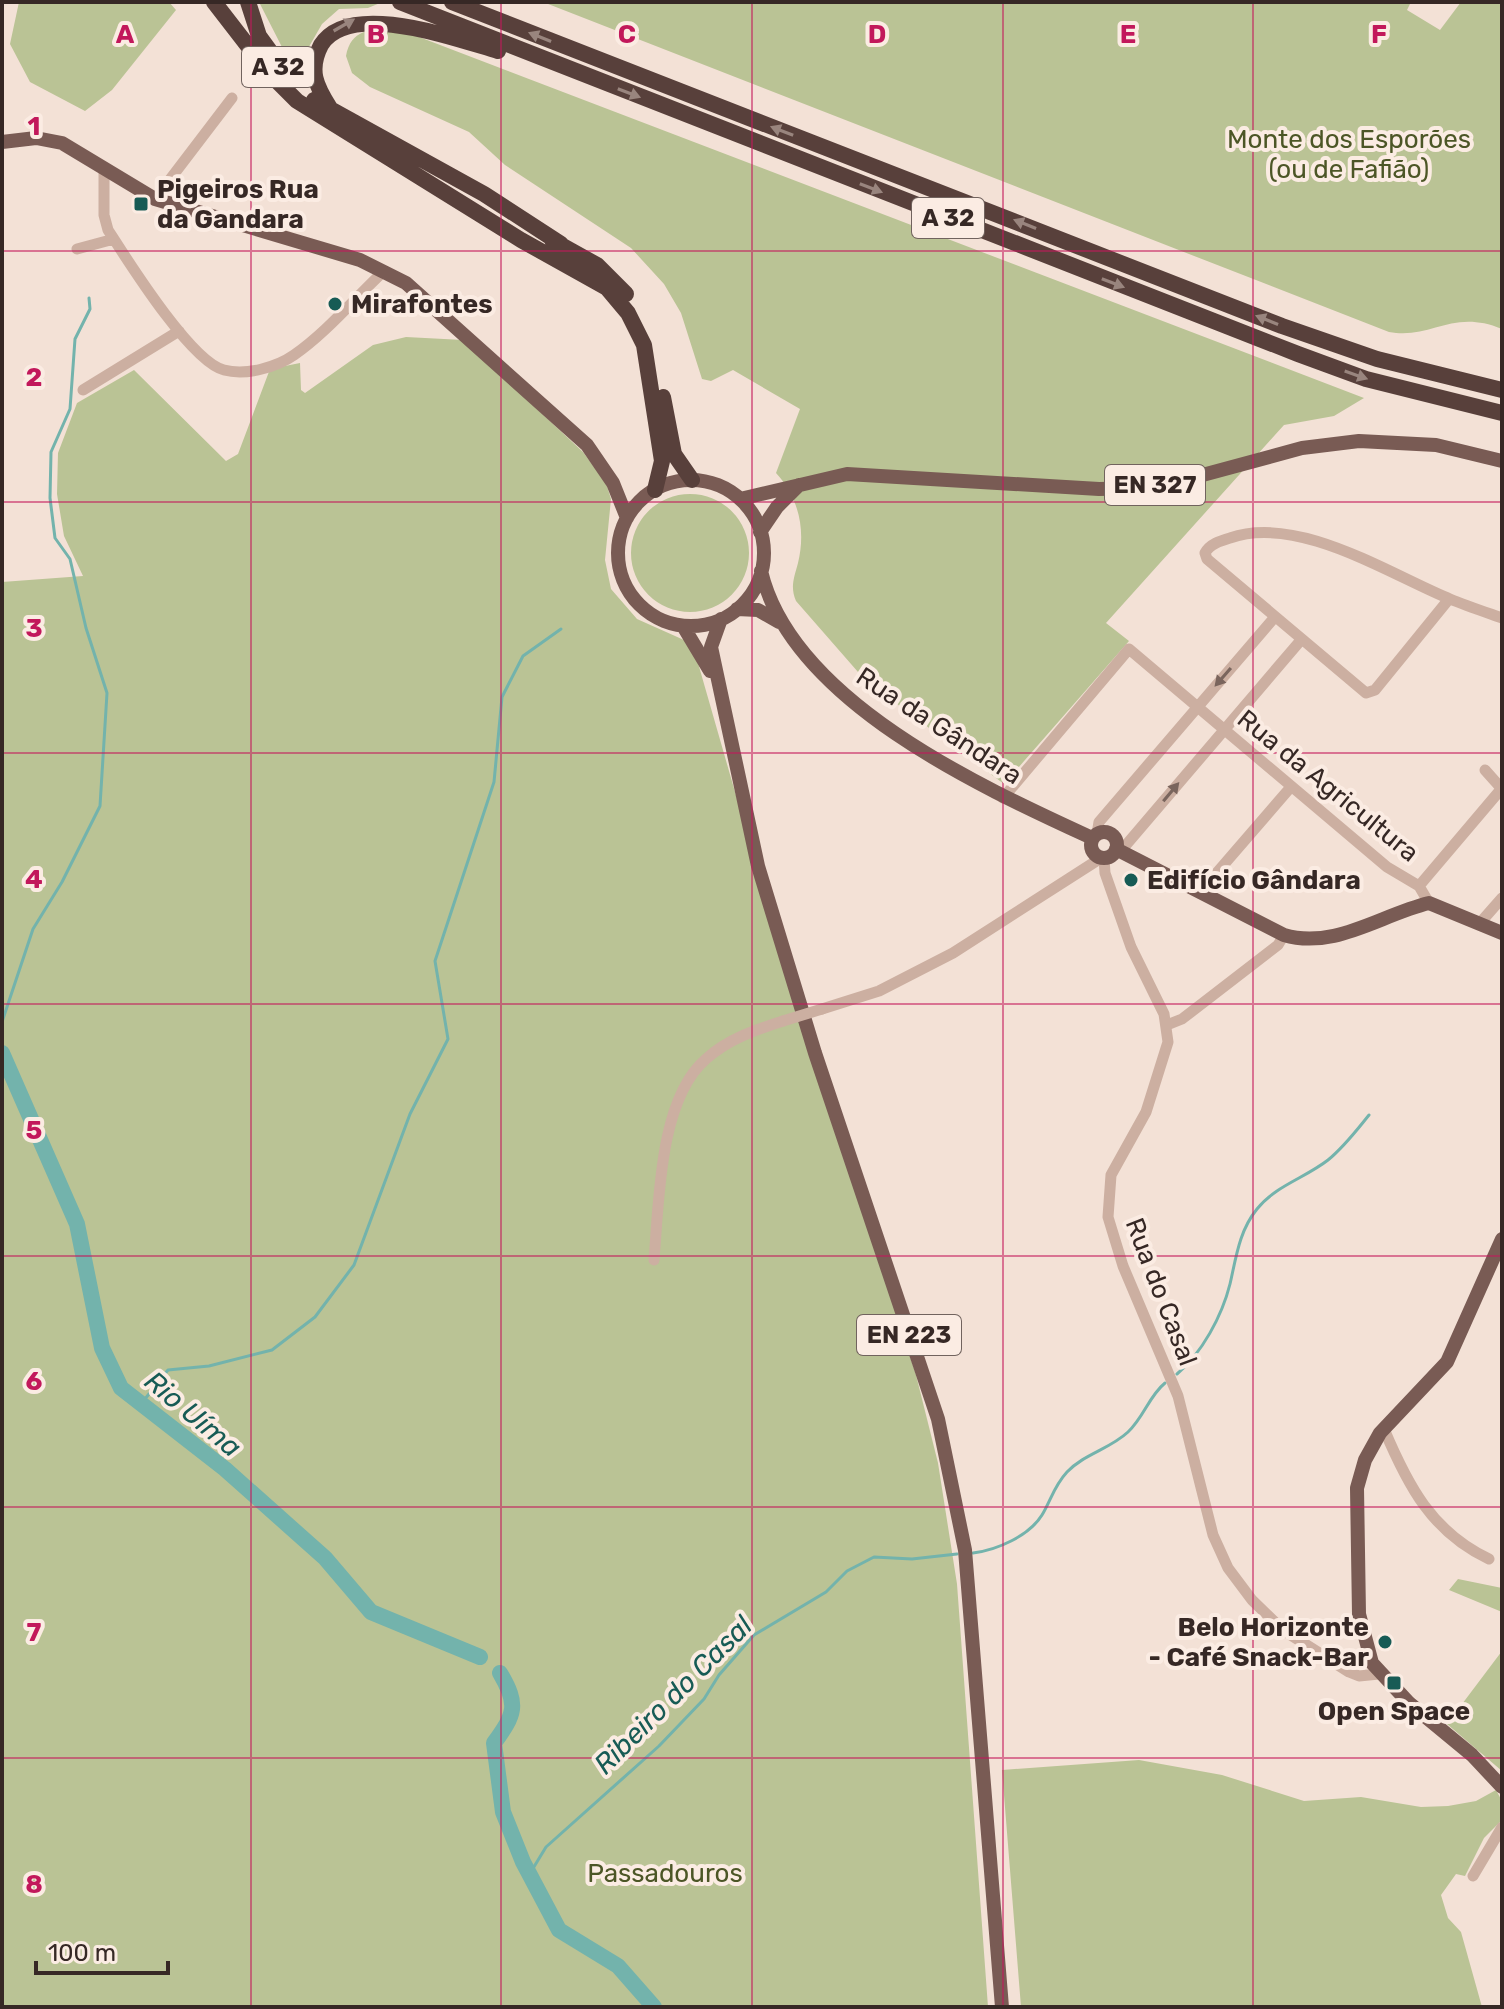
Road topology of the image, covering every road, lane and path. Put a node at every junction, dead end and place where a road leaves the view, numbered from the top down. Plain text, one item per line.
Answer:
1 (214, 2) edge
2 (240, 2) edge
3 (248, 2) edge
4 (400, 2) edge
5 (452, 2) edge
6 (268, 72) junction
7 (578, 73) junction
8 (232, 98) dead end
9 (333, 112) junction
10 (2, 142) edge
11 (104, 169) junction
12 (451, 188) junction
13 (155, 199) junction
14 (114, 239) junction
15 (77, 249) dead end
16 (555, 250) junction
17 (384, 271) junction
18 (179, 331) junction
19 (83, 390) dead end
20 (1502, 390) edge
21 (1502, 413) edge
22 (1502, 461) edge
23 (692, 480) junction
24 (802, 482) junction
25 (613, 483) junction
26 (649, 494) junction
27 (740, 499) junction
28 (627, 518) junction
29 (760, 532) junction
30 (761, 571) junction
31 (1449, 599) junction
32 (737, 609) junction
33 (1274, 618) junction
34 (1502, 618) edge
35 (721, 619) junction
36 (783, 625) junction
37 (683, 626) junction
38 (1301, 640) junction
39 (716, 682) junction
40 (1196, 707) junction
41 (1223, 730) junction
42 (1485, 770) dead end
43 (1290, 788) junction
44 (1502, 789) edge
45 (1003, 798) junction
46 (1095, 836) junction
47 (1109, 853) junction
48 (1419, 886) junction
49 (1201, 891) junction
50 (1502, 898) edge
51 (1429, 903) junction
52 (1480, 923) junction
53 (1502, 933) edge
54 (1284, 935) junction
55 (1167, 1025) junction
56 (1502, 1239) edge
57 (654, 1260) dead end
58 (1384, 1429) junction
59 (1489, 1559) dead end
60 (1379, 1674) junction
61 (1502, 1787) edge
62 (1502, 1827) edge
63 (1473, 1876) dead end
64 (1002, 2007) edge

1 - 6 highway, A 32
2 - 6 highway, A 32
3 - 9 highway, A 32
4 - 7 highway, A 32
20 -> 5 highway, A 32
6 - 12 highway, A 32
9 -> 7 highway, A 32
7 -> 21 highway, A 32
8 - 13 street
9 - 12 highway, A 32
10 - 11 main road
11 - 13 main road
11 - 14 street
12 - 16 highway, A 32
13 - 17 main road
14 - 15 street
14 - 18 street
16 - 23 highway, A 32
16 - 26 highway, A 32
17 - 18 street
17 - 25 main road
18 - 19 street
22 - 24 main road, EN 327
23 - 26 main road
23 - 27 main road
24 - 27 main road, EN 327
24 - 29 main road
25 - 26 main road
25 - 28 main road
26 - 28 main road
27 - 29 main road
28 - 37 main road
29 - 30 main road
30 - 32 main road
30 - 36 main road, Rua da Gândara
31 - 33 street
31 - 34 street
31 - 38 street
32 - 35 main road
32 - 36 main road, Rua da Gândara
33 - 38 street
33 -> 40 street
35 - 37 main road
35 - 39 main road, EN 223
36 - 45 main road, Rua da Gândara
37 - 39 main road, EN 223
38 - 41 street
39 - 64 main road, EN 223
40 - 41 street, Rua da Agricultura
40 - 45 street, Rua da Agricultura
40 - 46 street
41 - 43 street, Rua da Agricultura
47 -> 41 street
42 - 44 street
43 - 48 street, Rua da Agricultura
43 - 49 street
44 - 48 street
45 - 46 main road, Rua da Gândara
46 - 47 main road
46 - 47 main road, Rua da Gândara
47 - 49 main road, Rua da Gândara
47 - 55 street
47 - 57 street, bridge
48 - 51 street, Rua da Agricultura
49 - 54 main road, Rua da Gândara
50 - 52 street
51 - 52 main road
51 - 54 main road, Rua da Gândara
52 - 53 main road
54 - 55 street
55 - 60 street, Rua do Casal
56 - 58 main road
58 - 59 street
58 - 60 main road
60 - 61 main road
62 - 63 street

